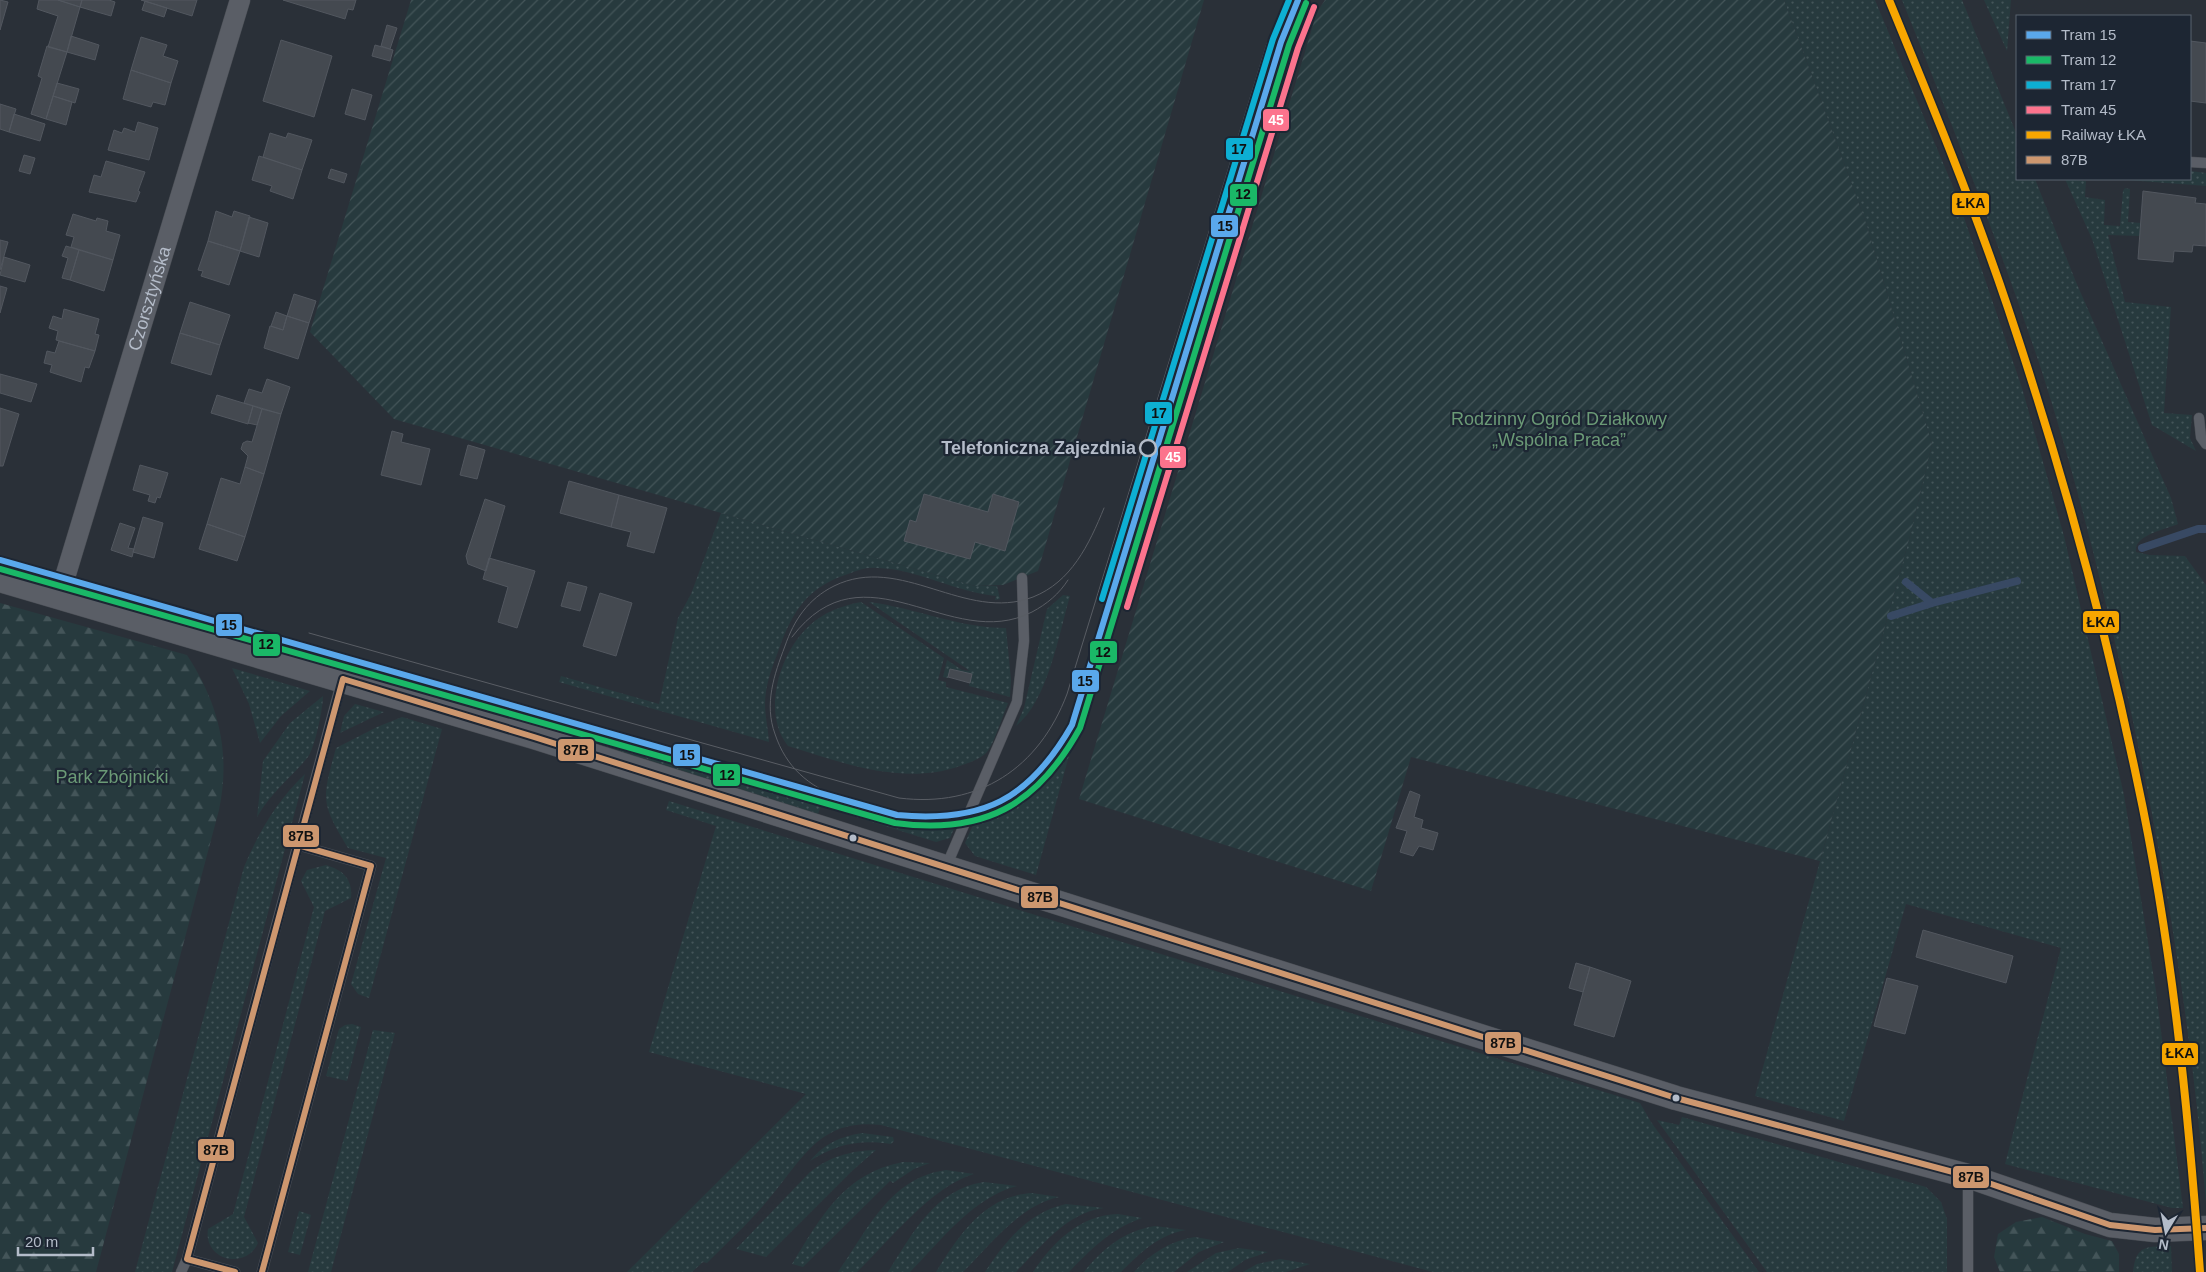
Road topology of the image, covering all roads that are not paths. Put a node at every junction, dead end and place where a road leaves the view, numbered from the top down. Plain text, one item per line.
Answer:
1 (240, 0) edge
2 (2191, 162) edge
3 (2206, 163) edge
4 (2199, 418) dead end
5 (2206, 444) edge
6 (1022, 578) dead end
7 (0, 580) edge
8 (59, 597) junction
9 (343, 679) junction
10 (298, 845) junction
11 (946, 867) junction
12 (1968, 1176) junction
13 (2206, 1228) edge
14 (187, 1259) junction
15 (181, 1272) edge
16 (235, 1272) edge
17 (262, 1272) edge
18 (1968, 1272) edge

1 - 8 street, Czorsztyńska
2 - 3 lane
4 - 5 lane
6 - 11 lane
7 - 8 street
8 - 9 street
9 - 10 lane
9 - 11 street
10 - 14 lane
10 - 17 lane
11 - 12 street
12 - 13 street
12 - 18 lane
14 - 15 lane
14 - 16 lane

